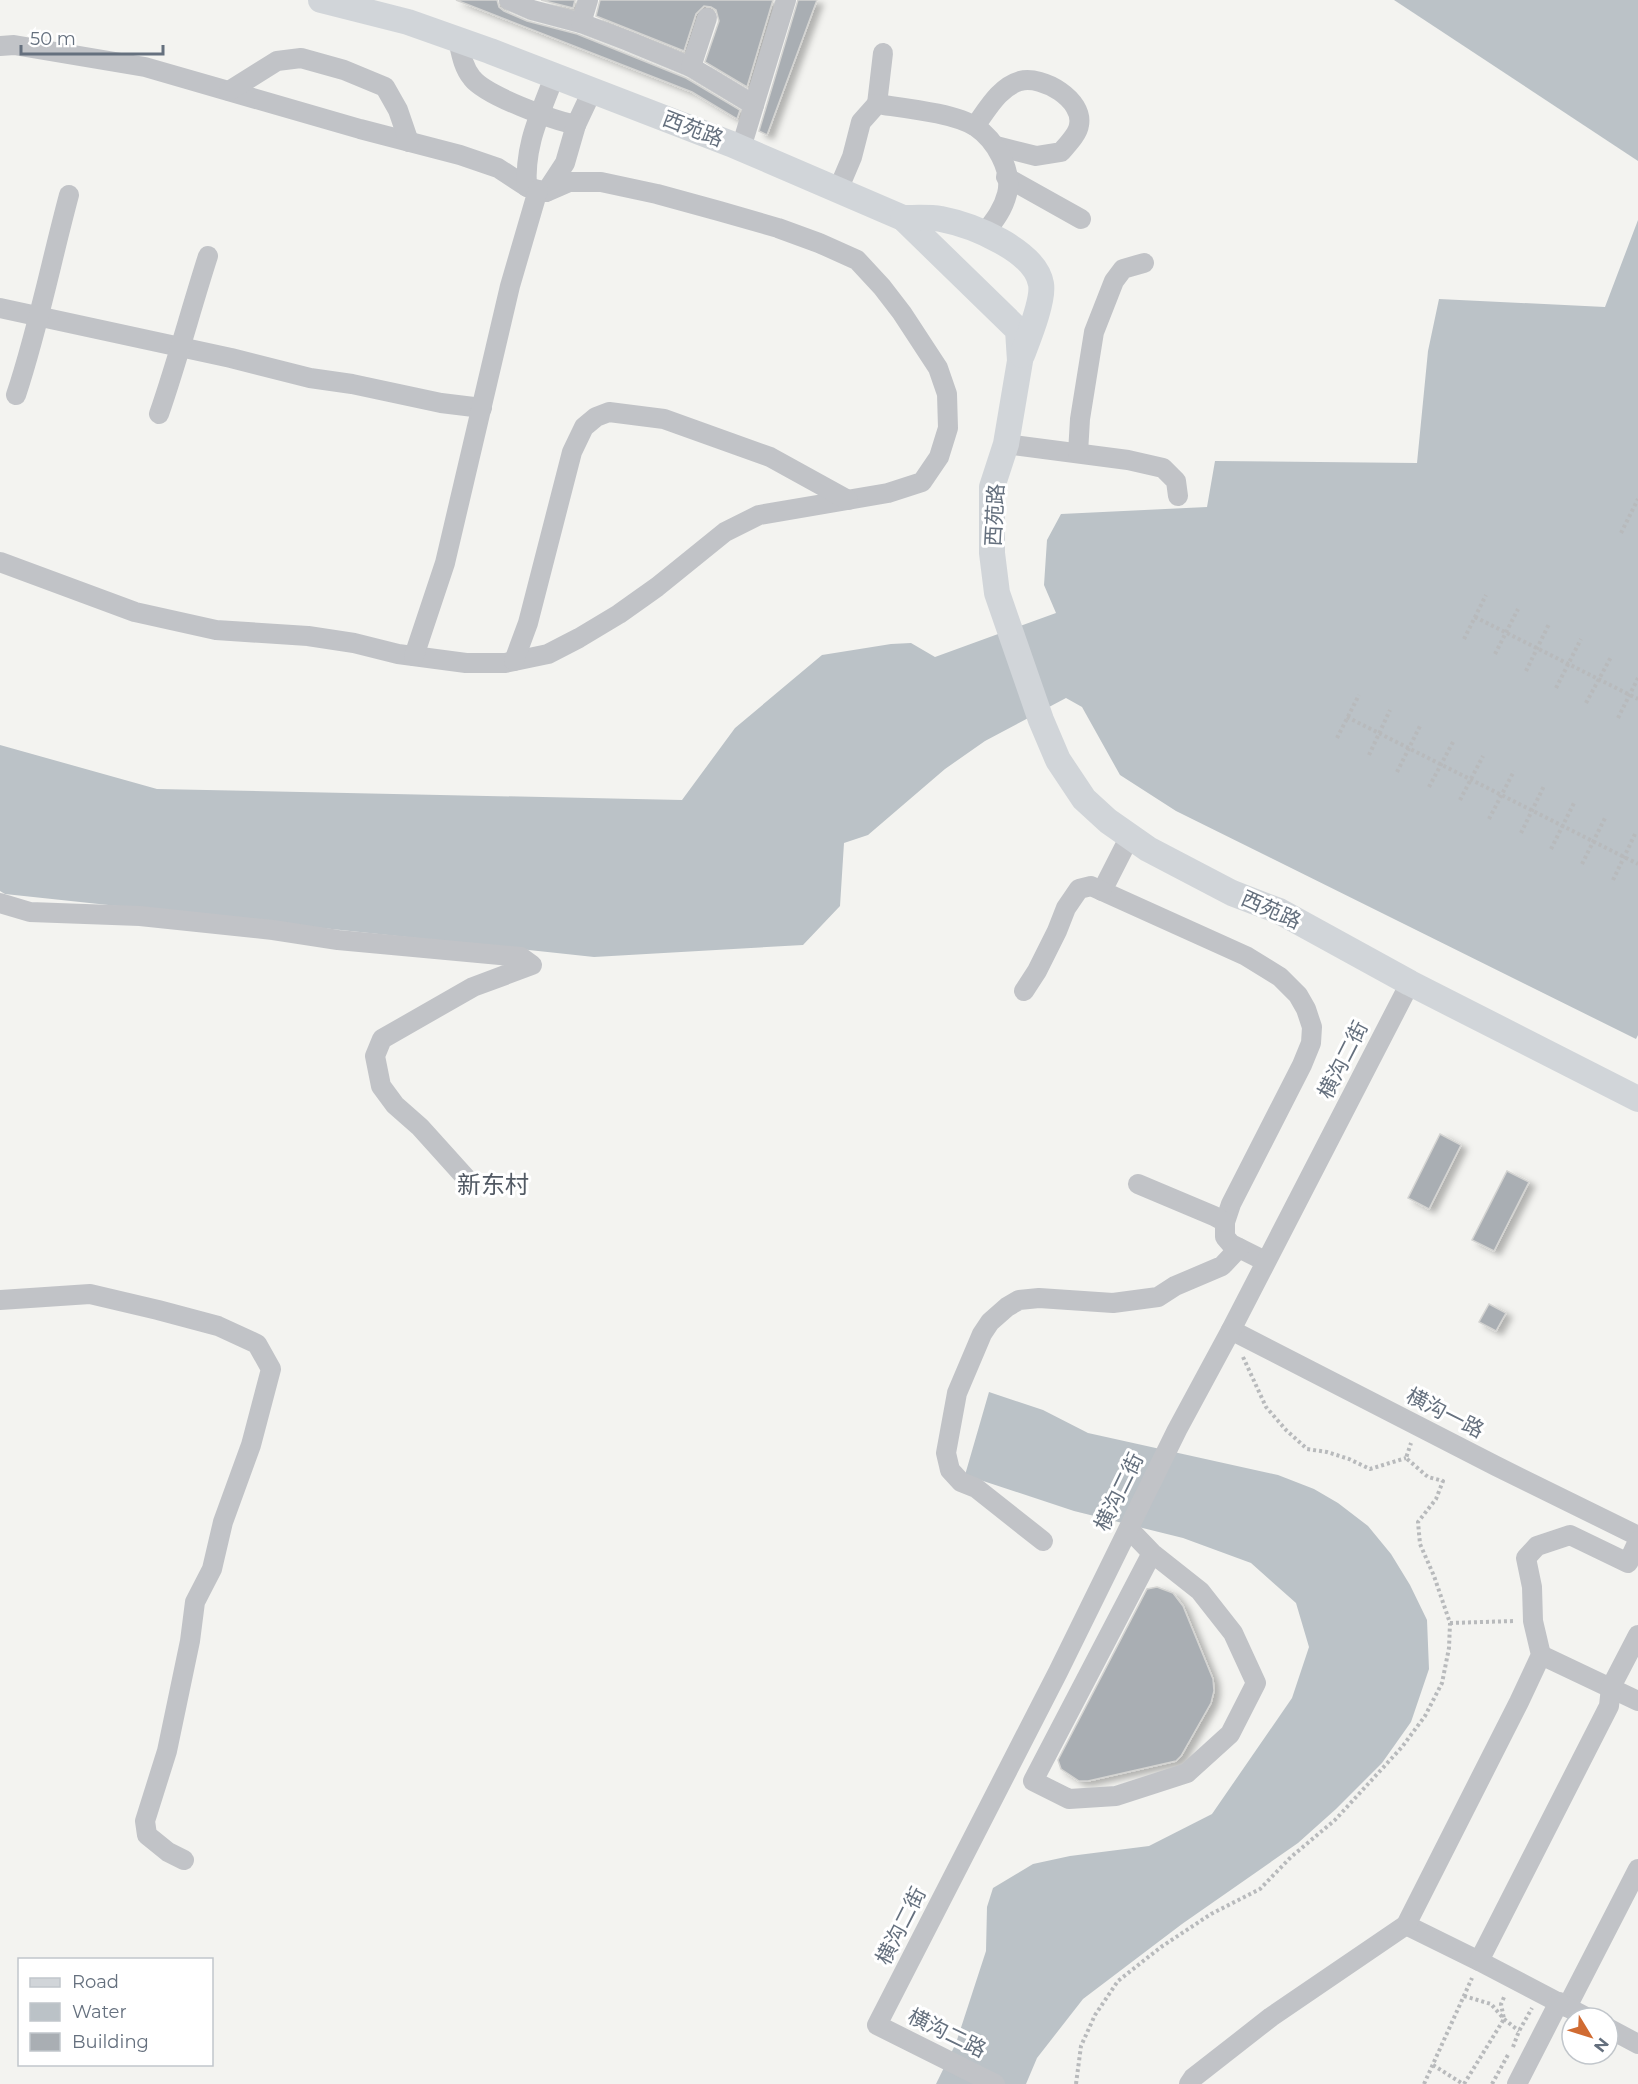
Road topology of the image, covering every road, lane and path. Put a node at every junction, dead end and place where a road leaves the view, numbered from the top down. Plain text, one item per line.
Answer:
1 (321, 0) edge
2 (509, 0) edge
3 (588, 0) edge
4 (786, 0) edge
5 (707, 18) dead end
6 (581, 23) junction
7 (458, 39) junction
8 (0, 46) edge
9 (883, 53) dead end
10 (692, 67) junction
11 (554, 77) junction
12 (229, 91) junction
13 (592, 91) junction
14 (877, 104) junction
15 (754, 105) junction
16 (540, 113) junction
17 (576, 125) junction
18 (975, 126) junction
19 (409, 142) junction
20 (996, 146) junction
21 (741, 148) junction
22 (1006, 177) junction
23 (537, 190) junction
24 (838, 190) junction
25 (69, 195) dead end
26 (903, 218) junction
27 (1081, 219) dead end
28 (984, 234) junction
29 (208, 256) dead end
30 (1144, 263) dead end
31 (0, 308) edge
32 (39, 316) junction
33 (181, 348) junction
34 (1020, 361) junction
35 (16, 395) dead end
36 (482, 408) junction
37 (159, 414) dead end
38 (1006, 444) junction
39 (1078, 453) junction
40 (1178, 496) dead end
41 (1638, 499) edge
42 (848, 500) junction
43 (1636, 508) edge
44 (1621, 533) dead end
45 (0, 562) edge
46 (1486, 595) dead end
47 (1518, 609) dead end
48 (1475, 617) junction
49 (1549, 624) dead end
50 (1506, 632) junction
51 (1464, 639) dead end
52 (1581, 639) dead end
53 (1537, 648) junction
54 (1495, 654) dead end
55 (414, 656) junction
56 (1611, 657) dead end
57 (514, 661) junction
58 (1568, 664) junction
59 (1526, 671) dead end
60 (1638, 678) edge
61 (1598, 679) junction
62 (1556, 688) dead end
63 (1629, 694) junction
64 (1359, 695) dead end
65 (1638, 699) edge
66 (1586, 703) dead end
67 (1390, 710) dead end
68 (1347, 717) junction
69 (1618, 718) dead end
70 (1421, 724) dead end
71 (1379, 733) junction
72 (1337, 738) dead end
73 (1453, 742) dead end
74 (1409, 748) junction
75 (1369, 755) dead end
76 (1483, 756) dead end
77 (1441, 765) junction
78 (1514, 771) dead end
79 (1397, 772) dead end
80 (1471, 780) junction
81 (1545, 786) dead end
82 (1429, 787) dead end
83 (1501, 795) junction
84 (1460, 800) dead end
85 (1575, 801) dead end
86 (1532, 811) junction
87 (1605, 818) dead end
88 (1490, 819) dead end
89 (1562, 826) junction
90 (1636, 832) dead end
91 (1521, 833) dead end
92 (1130, 836) junction
93 (1593, 842) junction
94 (1551, 849) dead end
95 (1624, 857) junction
96 (1582, 864) dead end
97 (1638, 864) edge
98 (1613, 880) dead end
99 (1102, 891) junction
100 (0, 903) edge
101 (1410, 983) junction
102 (1024, 991) dead end
103 (1638, 1099) edge
104 (466, 1178) dead end
105 (1138, 1184) dead end
106 (1225, 1222) junction
107 (1239, 1248) junction
108 (1265, 1261) junction
109 (0, 1300) edge
110 (1230, 1330) junction
111 (1412, 1439) dead end
112 (1406, 1458) junction
113 (1129, 1528) junction
114 (1638, 1536) edge
115 (1043, 1541) dead end
116 (1638, 1541) edge
117 (1152, 1553) junction
118 (1633, 1566) edge
119 (1533, 1621) junction
120 (1450, 1623) junction
121 (1638, 1635) edge
122 (1541, 1655) junction
123 (1611, 1687) junction
124 (1638, 1701) edge
125 (1040, 1704) junction
126 (1065, 1718) junction
127 (184, 1860) dead end
128 (1638, 1869) edge
129 (1406, 1925) junction
130 (1479, 1961) junction
131 (1513, 1978) junction
132 (1539, 1992) junction
133 (1464, 1996) junction
134 (1563, 2005) junction
135 (1504, 2019) junction
136 (877, 2025) joint
137 (1519, 2031) junction
138 (1620, 2034) edge
139 (1638, 2044) edge
140 (1433, 2065) junction
141 (995, 2084) edge
142 (1077, 2084) edge
143 (1189, 2084) edge
144 (1424, 2084) edge
145 (1463, 2084) edge
146 (1492, 2084) edge
147 (1517, 2084) edge

1 - 7 main road, 西苑路
2 - 6 street
3 - 6 street
4 - 15 street
5 - 10 street
6 - 10 street
7 - 11 main road, 西苑路
7 - 16 street
8 - 12 street
9 - 14 street
10 - 15 street
11 - 13 main road, 西苑路
11 - 16 street
12 - 19 street
12 - 19 street
13 - 17 street
13 - 21 main road, 西苑路
14 - 18 street
14 - 24 street
15 - 21 street
16 - 17 street
16 - 23 street
17 - 23 street
18 - 20 street
18 - 20 street
19 - 23 street
20 - 22 street
21 - 24 main road, 西苑路
22 - 27 street
22 - 28 street
23 - 36 street
23 - 42 street
24 - 26 main road, 西苑路
25 - 32 street
26 - 28 main road
26 - 34 main road, 西苑路
28 - 34 main road
29 - 33 street
30 - 39 street
31 - 32 street
32 - 33 street
32 - 35 street
33 - 36 street
33 - 37 street
34 - 38 main road, 西苑路
36 - 55 street
38 - 39 street
38 - 92 main road, 西苑路
39 - 40 street
41 - 43 path
42 - 57 street
42 - 57 street
43 - 44 path
45 - 55 street
46 - 48 path
47 - 50 path
48 - 50 path
48 - 51 path
49 - 53 path
50 - 53 path
50 - 54 path
52 - 58 path
53 - 58 path
53 - 59 path
55 - 57 street
56 - 61 path
58 - 61 path
58 - 62 path
60 - 63 path
61 - 63 path
61 - 66 path
63 - 65 path
63 - 69 path
64 - 68 path
67 - 71 path
68 - 71 path
68 - 72 path
70 - 74 path
71 - 74 path
71 - 75 path
73 - 77 path
74 - 77 path
74 - 79 path
76 - 80 path
77 - 80 path
77 - 82 path
78 - 83 path
80 - 83 path
80 - 84 path
81 - 86 path
83 - 86 path
83 - 88 path
85 - 89 path
86 - 89 path
86 - 91 path
87 - 93 path
89 - 93 path
89 - 94 path
90 - 95 path
92 - 99 street
92 - 101 main road, 西苑路
93 - 95 path
93 - 96 path
95 - 97 path
95 - 98 path
99 - 102 street
99 - 106 street
100 - 104 street
101 - 103 main road, 西苑路
101 - 108 street, 横沟二街
105 - 106 street
106 - 107 street
107 - 108 street
107 - 115 street
108 - 110 street, 横沟二街
109 - 127 street
110 - 112 path
110 - 113 street, 横沟二街
110 - 114 street, 横沟一路
111 - 112 path
112 - 120 path
113 - 117 street
113 - 125 street, 横沟二街
116 - 118 street
117 - 126 street
117 - 126 street
118 - 119 street
119 - 120 path
119 - 122 street
120 - 142 path
121 - 123 street
122 - 123 street
122 - 129 street
123 - 124 street
123 - 130 street
125 - 126 street
125 - 136 street, 横沟二街
128 - 134 street
129 - 130 street
129 - 143 street
130 - 131 street
130 - 133 path
131 - 132 street
131 - 135 path
132 - 134 street
132 - 137 path
133 - 135 path
133 - 140 path
134 - 147 street
135 - 137 path
135 - 145 path
136 - 141 street, 横沟二路
137 - 146 path
138 - 139 street
140 - 144 path
140 - 145 path

